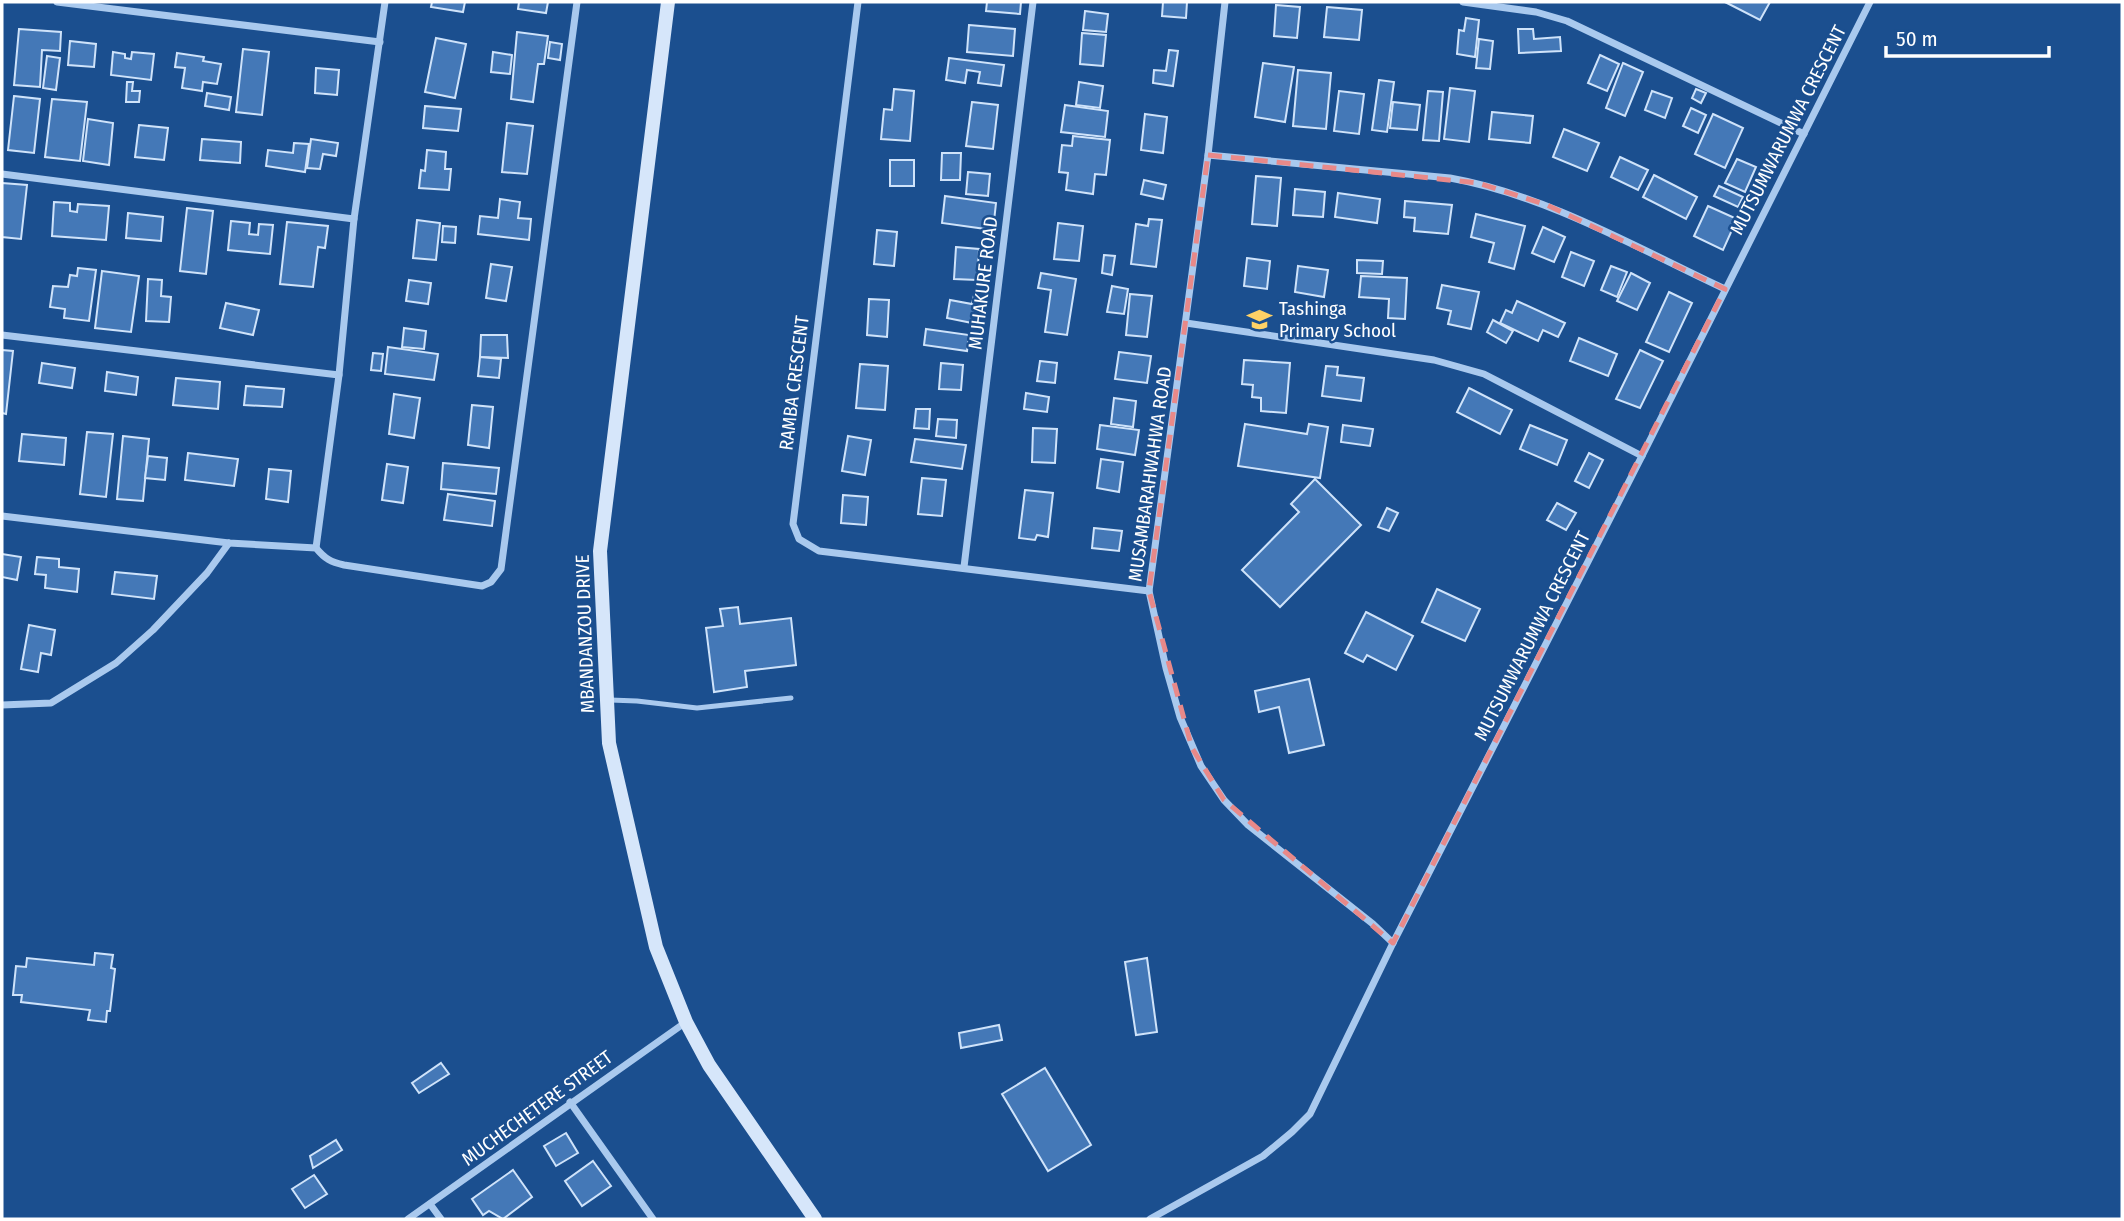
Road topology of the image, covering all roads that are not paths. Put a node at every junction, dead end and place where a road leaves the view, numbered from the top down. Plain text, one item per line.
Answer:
1 (57, 2) edge
2 (385, 2) edge
3 (577, 2) edge
4 (668, 2) edge
5 (858, 2) edge
6 (1033, 2) edge
7 (1225, 2) edge
8 (1463, 2) edge
9 (1870, 2) edge
10 (380, 42) junction
11 (1804, 134) junction
12 (1208, 155) junction
13 (2, 174) edge
14 (354, 219) junction
15 (1725, 289) junction
16 (1186, 323) junction
17 (2, 335) edge
18 (339, 375) junction
19 (1642, 456) junction
20 (2, 516) edge
21 (229, 543) junction
22 (316, 548) junction
23 (964, 568) junction
24 (1149, 591) junction
25 (791, 698) dead end
26 (607, 700) junction
27 (2, 705) edge
28 (1393, 943) junction
29 (686, 1022) junction
30 (570, 1102) junction
31 (430, 1204) junction
32 (408, 1219) edge
33 (441, 1219) edge
34 (653, 1219) edge
35 (815, 1219) edge
36 (1150, 1219) edge

1 - 10 street
2 - 10 street
3 - 22 street
4 - 26 street, MBANDANZOU DRIVE
5 - 23 street, RAMBA CRESCENT
6 - 23 street, MUHAKURE ROAD
7 - 12 street, MUSAMBARAHWAHWA ROAD
8 - 11 street
9 - 11 street, MUTSUMWARUMWA CRESCENT
10 - 14 street
11 - 15 street, MUTSUMWARUMWA CRESCENT
12 - 15 street
12 - 16 street, MUSAMBARAHWAHWA ROAD
13 - 14 street
14 - 18 street
15 - 19 street, MUTSUMWARUMWA CRESCENT
16 - 19 street
16 - 24 street, MUSAMBARAHWAHWA ROAD
17 - 18 street
18 - 22 street
19 - 28 street, MUTSUMWARUMWA CRESCENT
20 - 21 street
21 - 22 street
21 - 27 street
23 - 24 street, RAMBA CRESCENT
24 - 28 street, MUSAMBARAHWAHWA ROAD
25 - 26 lane
26 - 29 street, MBANDANZOU DRIVE
28 - 36 street, MUTSUMWARUMWA CRESCENT
29 - 30 street, MUCHECHETERE STREET
29 - 35 street, MBANDANZOU DRIVE
30 - 31 street, MUCHECHETERE STREET
30 - 34 street
31 - 32 street, MUCHECHETERE STREET
31 - 33 street

